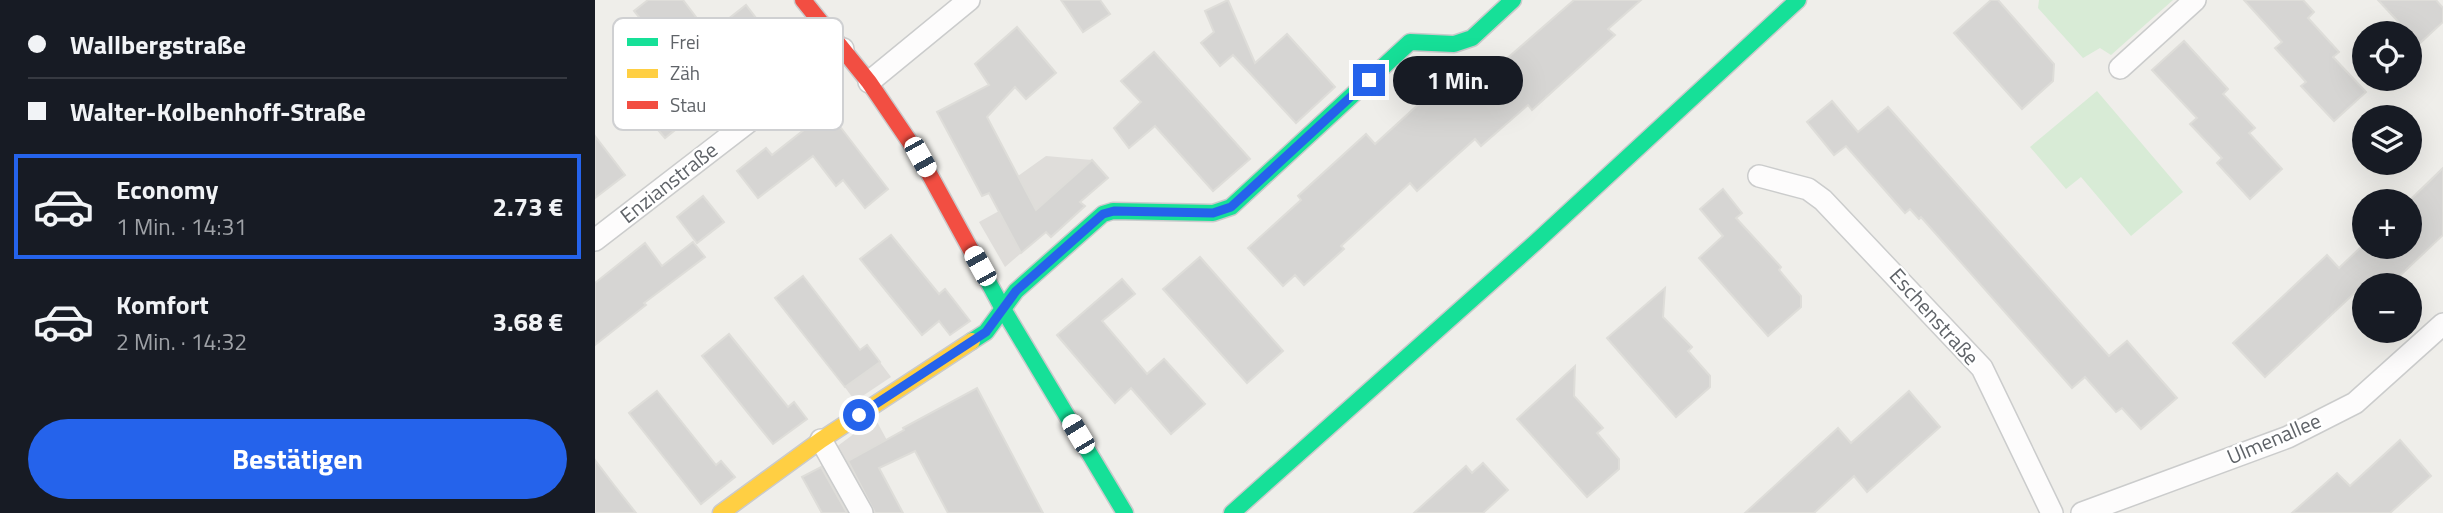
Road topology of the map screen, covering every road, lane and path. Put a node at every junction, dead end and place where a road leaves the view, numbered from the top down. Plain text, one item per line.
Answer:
1 (803, 0) edge
2 (969, 0) edge
3 (1513, 0) edge
4 (1798, 0) edge
5 (2195, 0) edge
6 (817, 18) edge
7 (843, 50) edge
8 (2120, 68) dead end
9 (869, 82) junction
10 (737, 130) edge
11 (1759, 176) dead end
12 (595, 240) edge
13 (1003, 309) junction
14 (2443, 324) edge
15 (821, 440) junction
16 (720, 513) edge
17 (862, 513) edge
18 (1125, 513) edge
19 (1232, 513) edge
20 (2052, 513) edge
21 (2082, 513) edge

1 - 6 street
2 - 9 street
3 - 13 street
4 - 19 street
5 - 8 street
7 - 9 street
9 - 13 street
10 - 12 street, Enzianstraße
11 - 20 street, Eschenstraße
13 - 15 street
13 - 18 street
14 - 21 street, Ulmenallee
15 - 16 street
15 - 17 street

